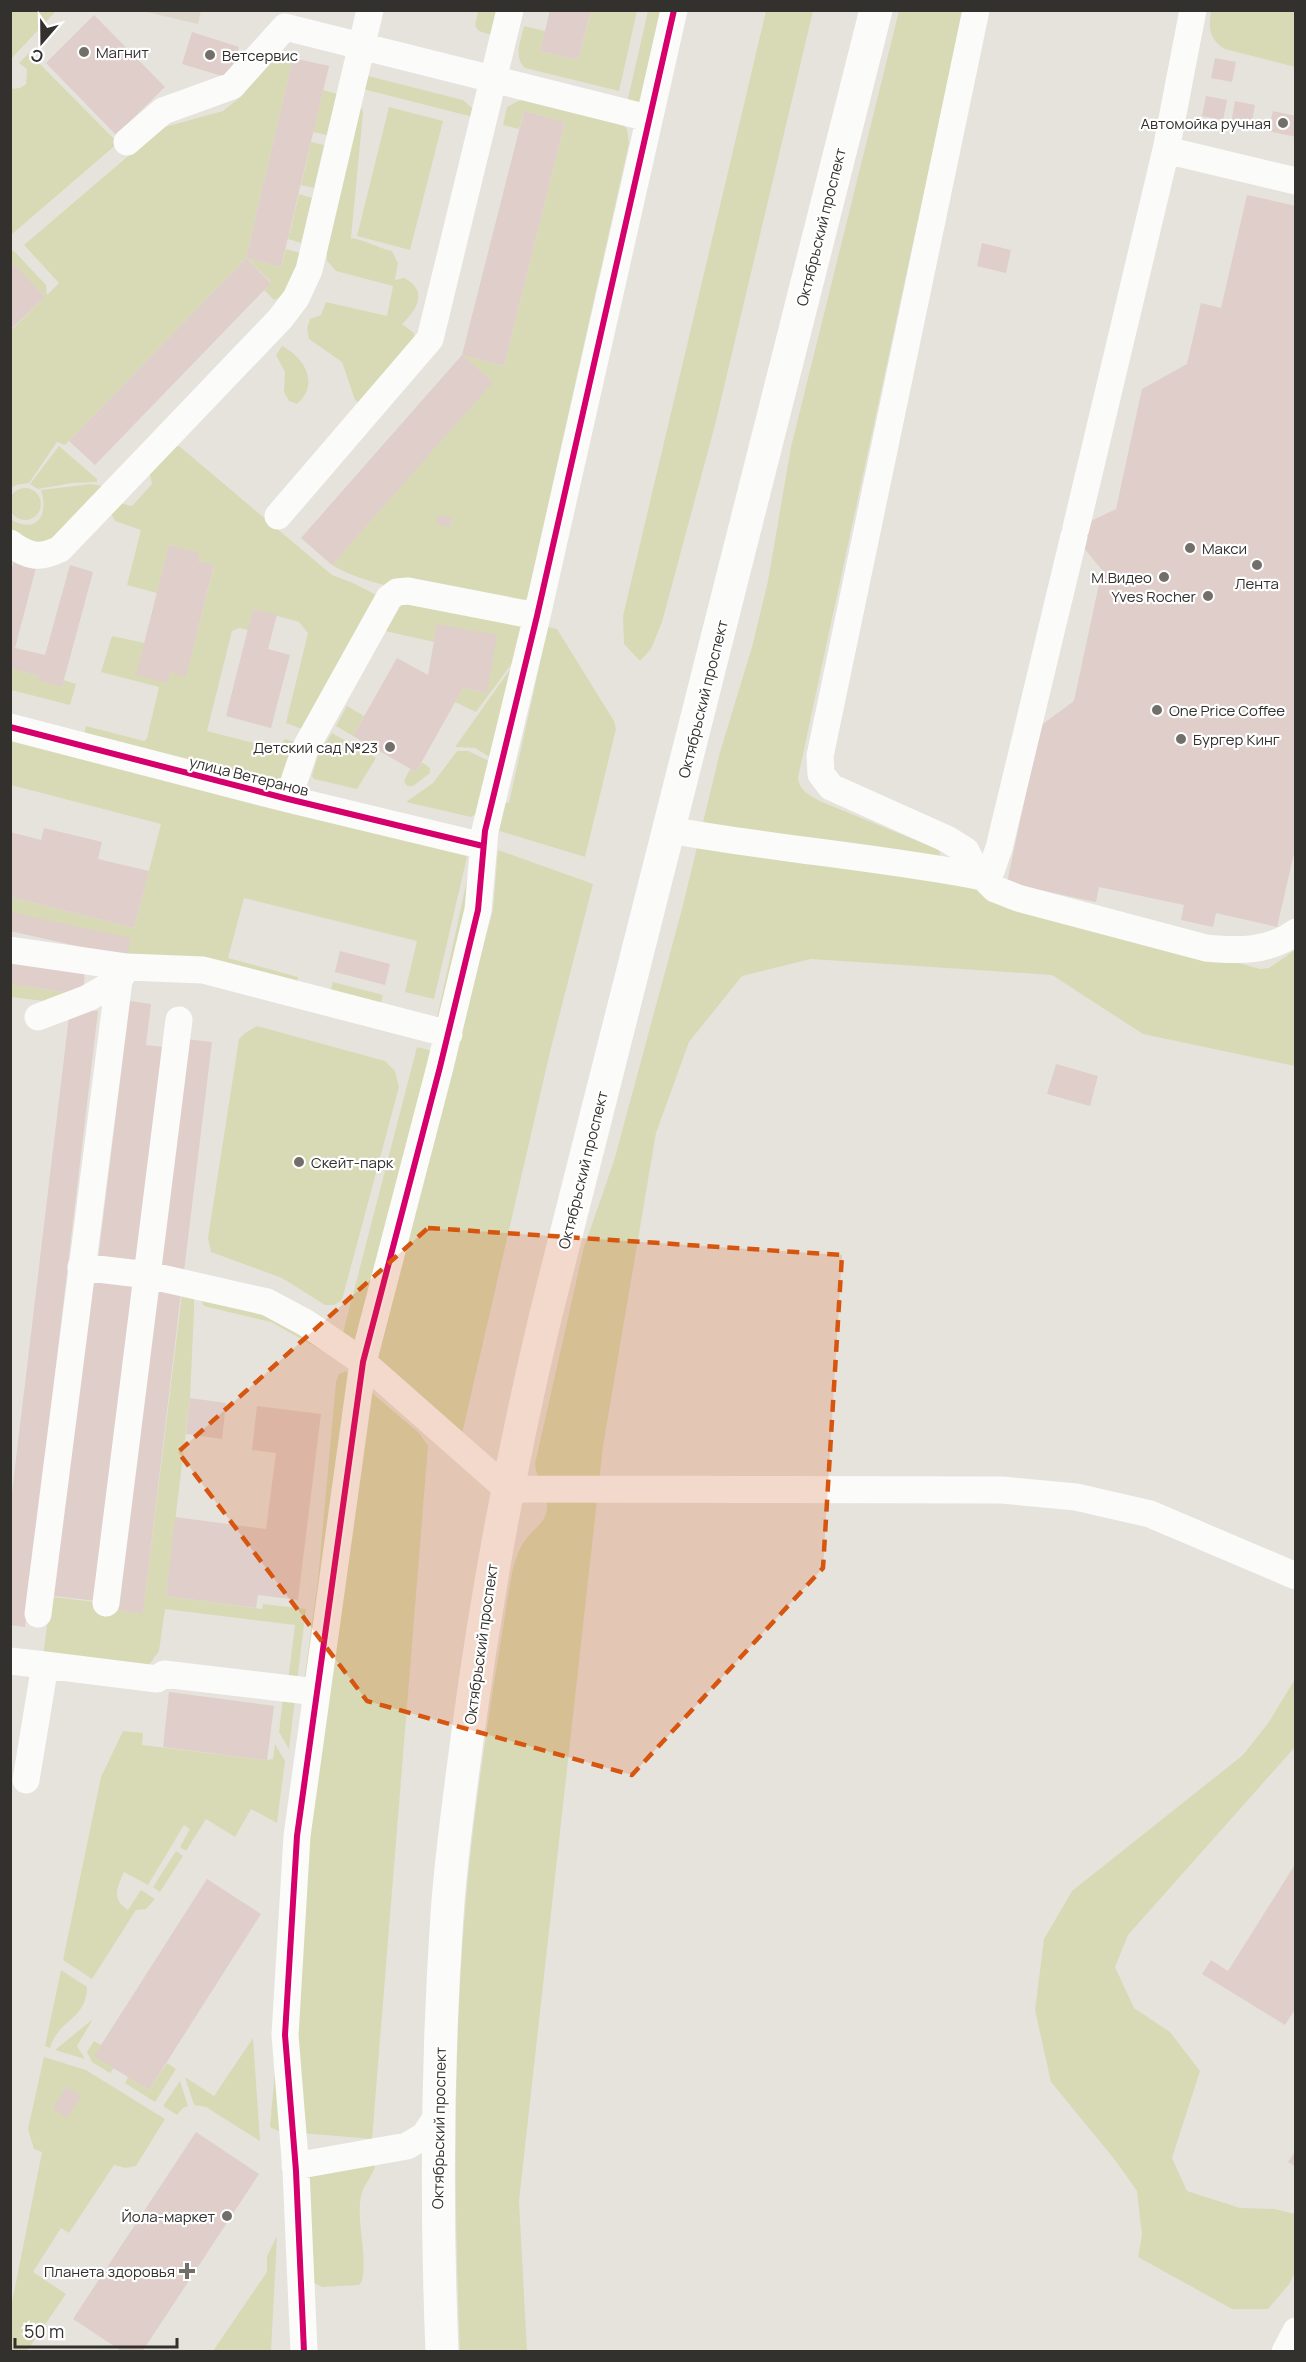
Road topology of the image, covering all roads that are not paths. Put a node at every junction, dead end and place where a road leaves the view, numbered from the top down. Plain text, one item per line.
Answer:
1 (370, 10) edge
2 (510, 10) edge
3 (674, 10) edge
4 (876, 10) edge
5 (976, 10) edge
6 (1192, 10) edge
7 (361, 46) junction
8 (492, 79) junction
9 (648, 118) junction
10 (127, 142) dead end
11 (1166, 150) junction
12 (1296, 181) edge
13 (278, 516) dead end
14 (10, 543) edge
15 (537, 616) junction
16 (10, 727) edge
17 (288, 799) junction
18 (670, 830) junction
19 (483, 846) junction
20 (983, 877) junction
21 (1296, 932) edge
22 (10, 950) edge
23 (123, 974) junction
24 (38, 1017) dead end
25 (179, 1020) dead end
26 (449, 1034) junction
27 (81, 1267) junction
28 (148, 1275) junction
29 (363, 1362) junction
30 (507, 1489) junction
31 (1296, 1576) edge
32 (106, 1603) dead end
33 (38, 1614) dead end
34 (10, 1661) edge
35 (45, 1665) junction
36 (317, 1692) junction
37 (26, 1780) dead end
38 (438, 2115) junction
39 (295, 2166) junction
40 (1296, 2331) edge
41 (304, 2352) edge
42 (442, 2352) edge
43 (1285, 2352) edge

1 - 7 street
2 - 8 street
3 - 9 street
4 - 18 main road, Октябрьский проспект
5 - 20 street
6 - 11 street
7 - 8 street
7 - 10 street
7 - 14 street
8 - 9 street
8 - 13 street
9 - 15 street
11 - 12 street
11 - 20 street
15 - 17 street
15 - 19 street
16 - 17 street, улица Ветеранов
17 - 19 street, улица Ветеранов
18 - 20 street
18 - 30 main road, Октябрьский проспект
19 - 26 street
20 - 21 street
22 - 23 street
23 - 24 street
23 - 26 street
23 - 27 street
25 - 28 street
26 - 29 street
27 - 28 street
27 - 33 street
28 - 29 street
28 - 32 street
29 - 30 street
29 - 36 street
30 - 31 street
30 - 38 main road, Октябрьский проспект
34 - 35 street
35 - 36 street
35 - 37 street
36 - 39 street
38 - 39 street
38 - 42 main road, Октябрьский проспект
39 - 41 street
40 - 43 street

